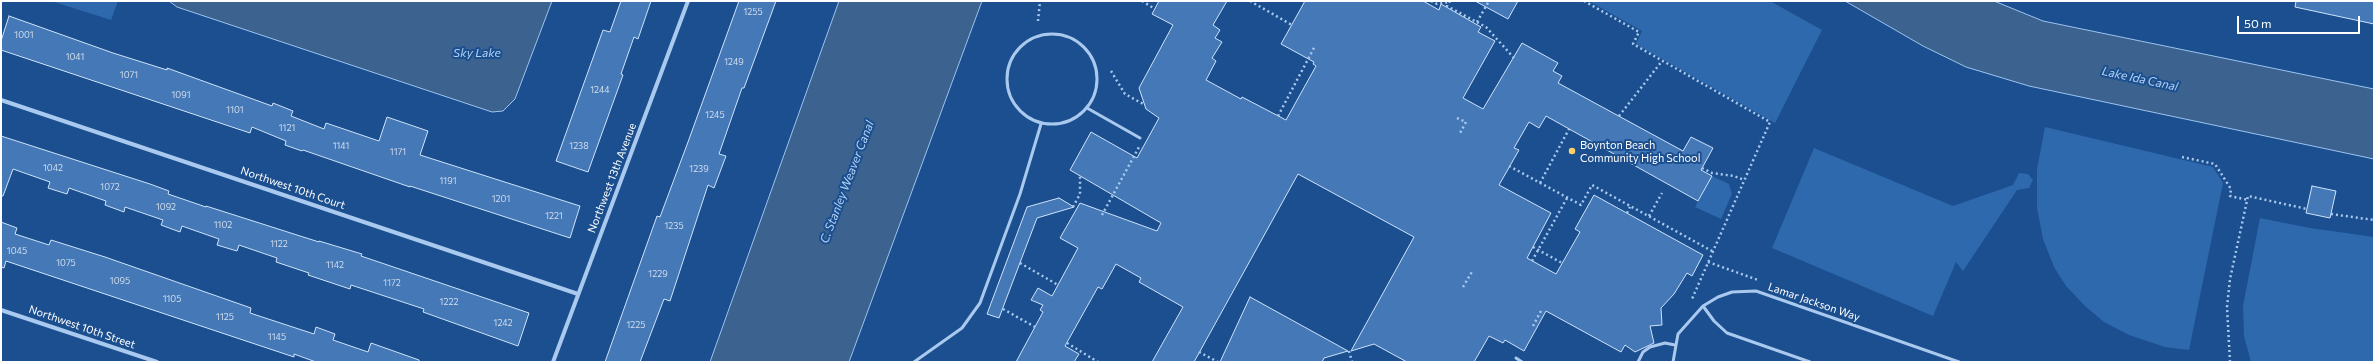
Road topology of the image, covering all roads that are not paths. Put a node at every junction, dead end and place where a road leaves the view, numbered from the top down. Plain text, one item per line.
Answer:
1 (688, 1) edge
2 (1, 100) edge
3 (1087, 108) junction
4 (1041, 124) junction
5 (1140, 138) road end
6 (578, 294) junction
7 (1703, 306) junction
8 (1, 310) edge
9 (1674, 345) junction
10 (920, 358) junction
11 (1516, 358) dead end
12 (157, 362) edge
13 (553, 362) edge
14 (914, 362) edge
15 (923, 362) edge
16 (1522, 362) edge
17 (1638, 362) edge
18 (1673, 362) edge
19 (1810, 362) edge
20 (1959, 362) edge

1 - 6 street, Northwest 13th Avenue
2 - 6 street, Northwest 10th Court
3 - 4 lane
3 - 4 lane
3 - 5 lane
4 - 10 lane
6 - 13 street, Northwest 13th Avenue
7 - 9 lane, Lamar Jackson Way
7 - 19 lane
7 - 20 lane, Lamar Jackson Way
8 - 12 street, Northwest 10th Street
9 - 17 lane
9 - 18 lane, Lamar Jackson Way
10 - 14 lane
10 - 15 lane
11 - 16 lane

